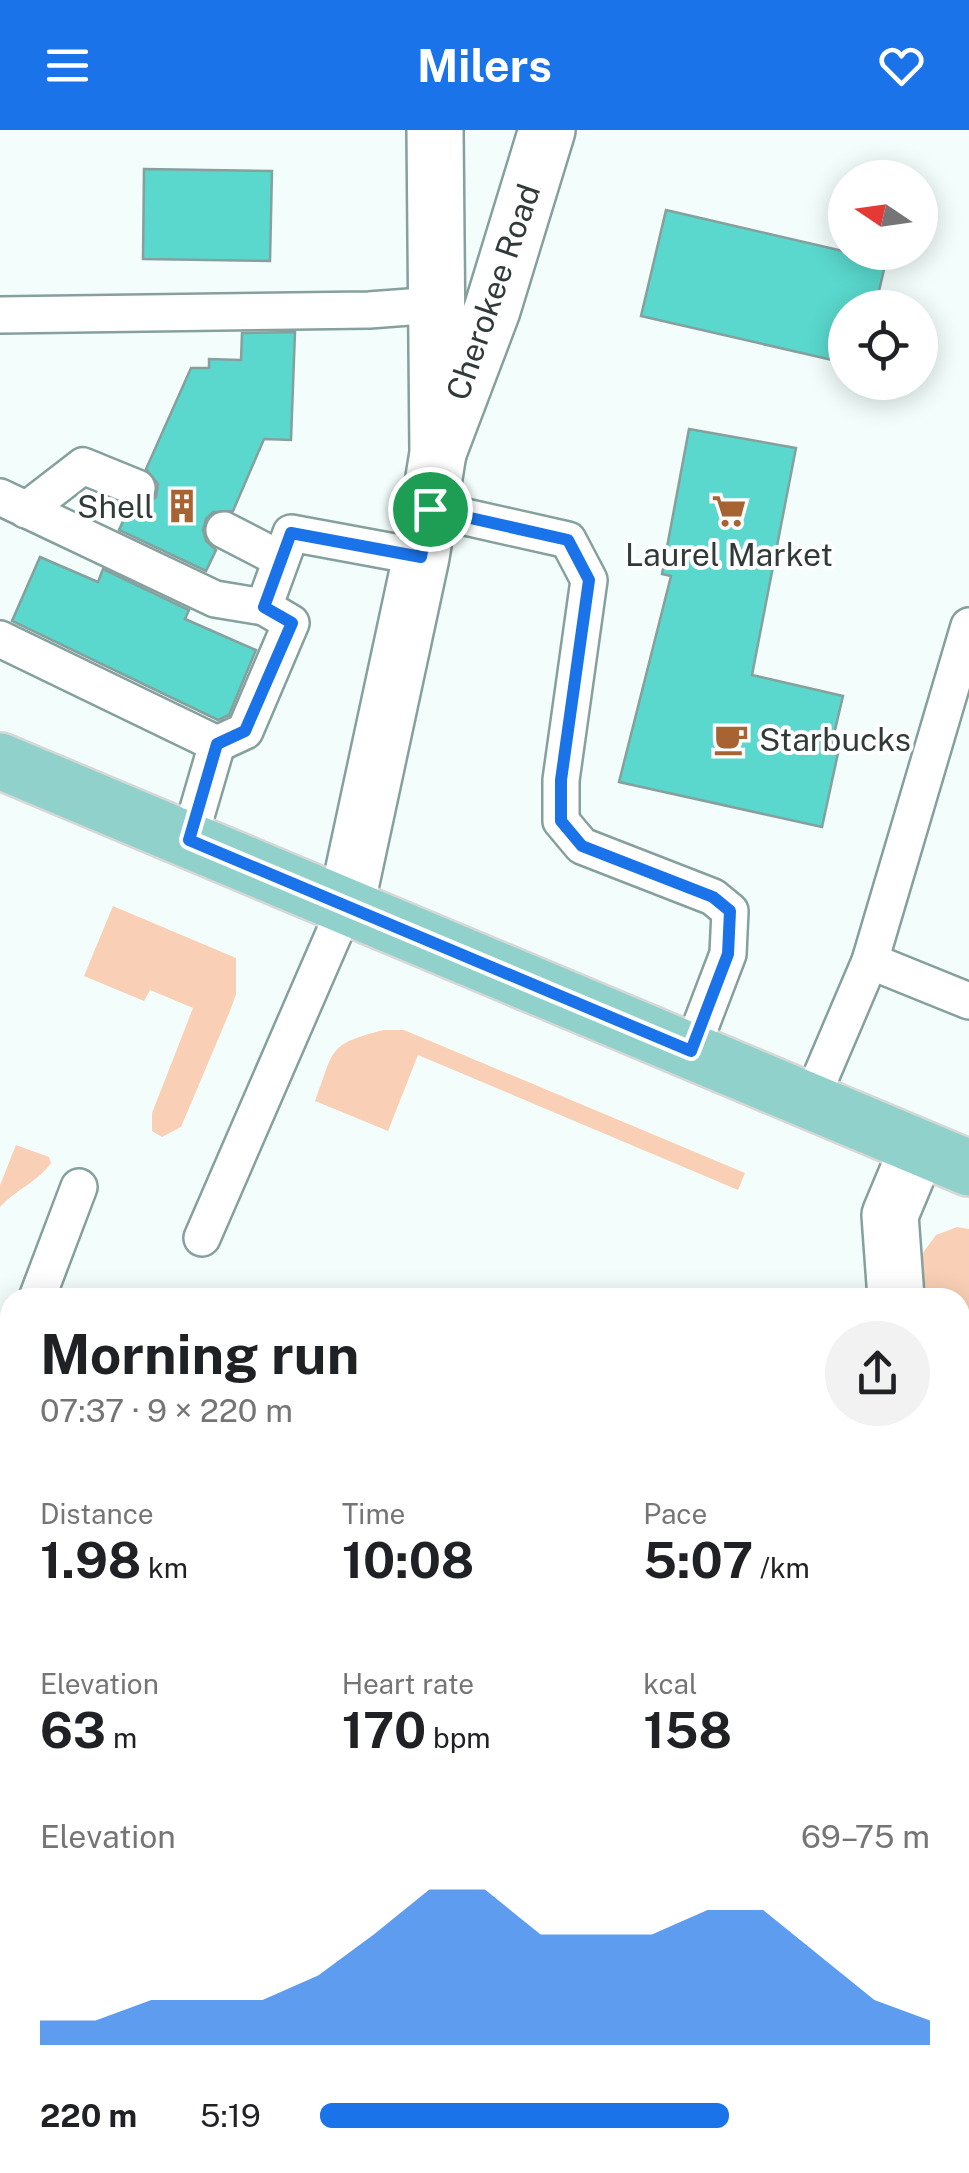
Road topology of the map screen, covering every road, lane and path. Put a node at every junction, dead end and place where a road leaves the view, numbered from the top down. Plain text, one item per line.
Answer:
1 (435, 130) edge
2 (547, 130) edge
3 (436, 305) junction
4 (0, 315) edge
5 (438, 452) junction
6 (137, 488) dead end
7 (13, 504) edge
8 (224, 530) dead end
9 (426, 533) junction
10 (280, 559) junction
11 (264, 607) junction
12 (969, 626) edge
13 (0, 639) edge
14 (217, 744) junction
15 (0, 760) edge
16 (189, 840) junction
17 (346, 906) junction
18 (870, 961) junction
19 (969, 1001) edge
20 (691, 1051) junction
21 (810, 1102) junction
22 (918, 1148) junction
23 (969, 1168) edge
24 (79, 1187) dead end
25 (202, 1238) dead end
26 (41, 1288) edge
27 (895, 1288) edge

1 - 3 street
2 - 5 street, Cherokee Road
3 - 4 lane
3 - 5 street
5 - 9 street
6 - 7 lane
7 - 11 lane
8 - 10 lane
9 - 10 lane
9 - 17 street
9 - 20 lane
10 - 11 lane
11 - 14 lane
12 - 18 lane
13 - 14 lane
14 - 16 lane
15 - 16 main road
16 - 17 main road
17 - 20 main road
17 - 25 lane
18 - 19 lane
18 - 21 lane
20 - 21 main road
21 - 22 main road
22 - 23 main road
22 - 27 street
24 - 26 lane

